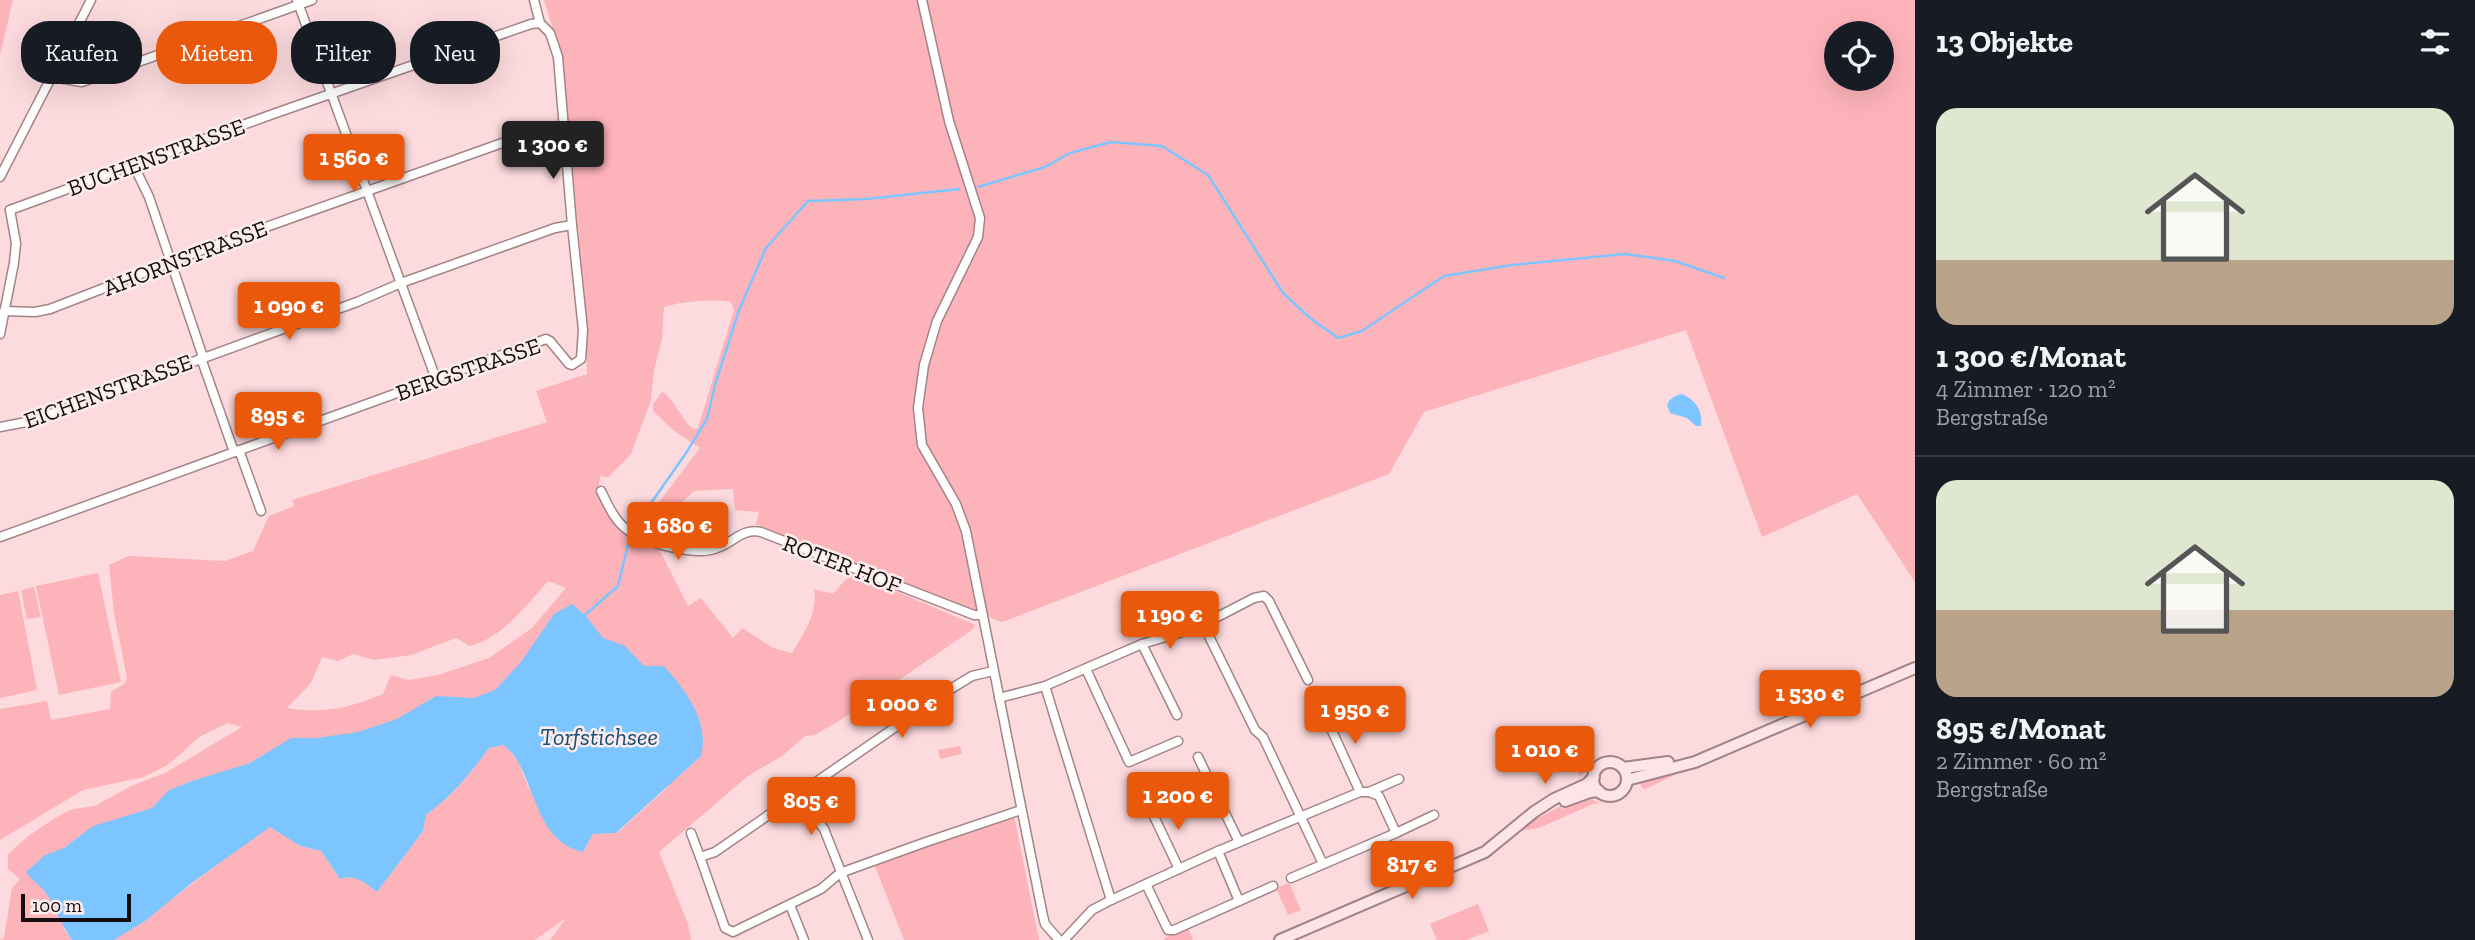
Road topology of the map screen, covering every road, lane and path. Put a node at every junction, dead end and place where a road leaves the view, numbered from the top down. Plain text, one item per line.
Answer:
1 (91, 0) edge
2 (312, 0) edge
3 (534, 0) edge
4 (922, 0) edge
5 (298, 3) edge
6 (80, 21) edge
7 (540, 23) junction
8 (142, 60) edge
9 (48, 84) edge
10 (332, 94) junction
11 (564, 130) junction
12 (133, 164) junction
13 (0, 177) edge
14 (369, 192) junction
15 (0, 207) edge
16 (10, 210) junction
17 (572, 225) junction
18 (171, 262) junction
19 (401, 284) junction
20 (4, 311) junction
21 (0, 334) edge
22 (202, 358) junction
23 (436, 379) junction
24 (0, 427) edge
25 (236, 451) junction
26 (601, 491) dead end
27 (261, 511) dead end
28 (0, 537) edge
29 (982, 615) junction
30 (1203, 624) junction
31 (1142, 644) junction
32 (1915, 668) edge
33 (1086, 669) junction
34 (993, 671) junction
35 (1308, 680) dead end
36 (1045, 686) junction
37 (999, 698) junction
38 (1323, 711) dead end
39 (1177, 715) dead end
40 (1178, 741) dead end
41 (1198, 757) dead end
42 (1703, 758) junction
43 (1623, 768) junction
44 (1594, 777) junction
45 (1399, 779) dead end
46 (1627, 780) junction
47 (804, 790) junction
48 (1599, 791) junction
49 (1365, 792) junction
50 (1150, 808) dead end
51 (1021, 810) junction
52 (1434, 815) dead end
53 (1301, 816) junction
54 (1522, 824) junction
55 (1395, 832) junction
56 (691, 833) dead end
57 (1239, 842) junction
58 (1218, 851) junction
59 (700, 857) junction
60 (1323, 864) junction
61 (1180, 869) junction
62 (840, 873) junction
63 (1291, 878) dead end
64 (1146, 884) junction
65 (1273, 886) dead end
66 (1111, 900) junction
67 (1240, 901) junction
68 (790, 905) junction
69 (804, 940) edge
70 (867, 940) edge
71 (1062, 940) edge
72 (1280, 940) edge

1 - 6 street
2 - 5 street
3 - 7 street, BERGSTRASSE
4 - 29 street
5 - 8 street
5 - 10 street
7 - 10 street, BUCHENSTRASSE
7 - 11 street, BERGSTRASSE
9 - 13 street
10 - 12 street, BUCHENSTRASSE
10 - 14 street
11 - 14 street, AHORNSTRASSE
11 - 17 street, BERGSTRASSE
12 - 16 street, BUCHENSTRASSE
12 - 18 street
14 - 18 street, AHORNSTRASSE
14 - 19 street
15 - 16 street
16 - 20 street
17 - 19 street, EICHENSTRASSE
17 - 23 street, BERGSTRASSE
18 - 20 street, AHORNSTRASSE
18 - 22 street
19 - 22 street, EICHENSTRASSE
19 - 23 street
20 - 21 street
22 - 24 street, EICHENSTRASSE
22 - 25 street
23 - 25 street, BERGSTRASSE
25 - 27 street
25 - 28 street, BERGSTRASSE
26 - 29 street, ROTER HOF
29 - 34 street
30 - 31 street
30 - 35 street
30 - 53 street
31 - 33 street
31 - 39 street
32 - 42 main road
33 - 36 street
33 - 40 street
34 - 37 street
34 - 47 street
36 - 37 street
36 - 66 street
37 - 51 street
38 - 49 street
41 - 57 street
42 - 43 main road
42 - 46 main road
43 - 44 main road
43 - 46 main road
44 - 48 main road
44 - 54 main road
45 - 49 street
46 - 48 main road
47 - 59 street
47 - 62 street
48 - 54 main road
49 - 53 street
49 - 55 street
50 - 61 street
51 - 62 street
51 - 71 street
52 - 55 street
53 - 57 street
53 - 60 street
54 - 72 main road
55 - 60 street
56 - 59 street
57 - 58 street
58 - 61 street
58 - 67 street
59 - 68 street
60 - 63 street
61 - 64 street
62 - 68 street
62 - 70 street
64 - 66 street
64 - 67 street
65 - 67 street
66 - 71 street
68 - 69 street

